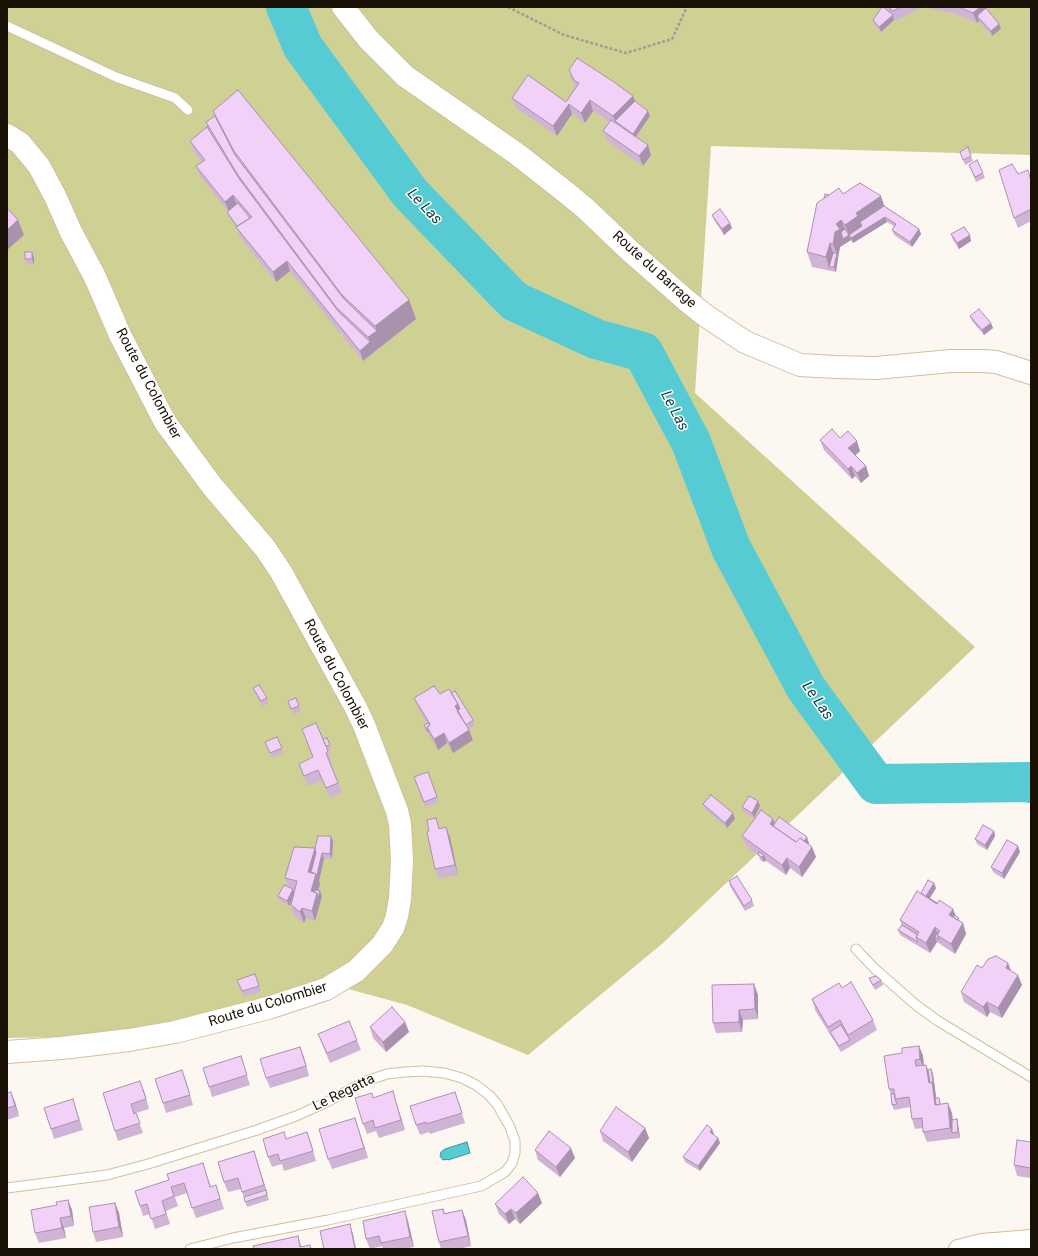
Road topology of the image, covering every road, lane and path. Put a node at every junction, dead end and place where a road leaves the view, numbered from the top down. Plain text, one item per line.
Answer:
1 (343, 7) edge
2 (508, 7) edge
3 (687, 7) edge
4 (7, 26) edge
5 (188, 110) dead end
6 (7, 135) edge
7 (1031, 372) edge
8 (856, 949) dead end
9 (7, 1052) edge
10 (1031, 1077) edge
11 (7, 1188) edge
12 (1031, 1239) edge
13 (190, 1249) edge
14 (958, 1249) edge

1 - 7 street, Route du Barrage
2 - 3 path
4 - 5 lane
6 - 9 street, Route du Colombier
8 - 10 lane
11 - 13 lane, Le Regatta
12 - 14 street

